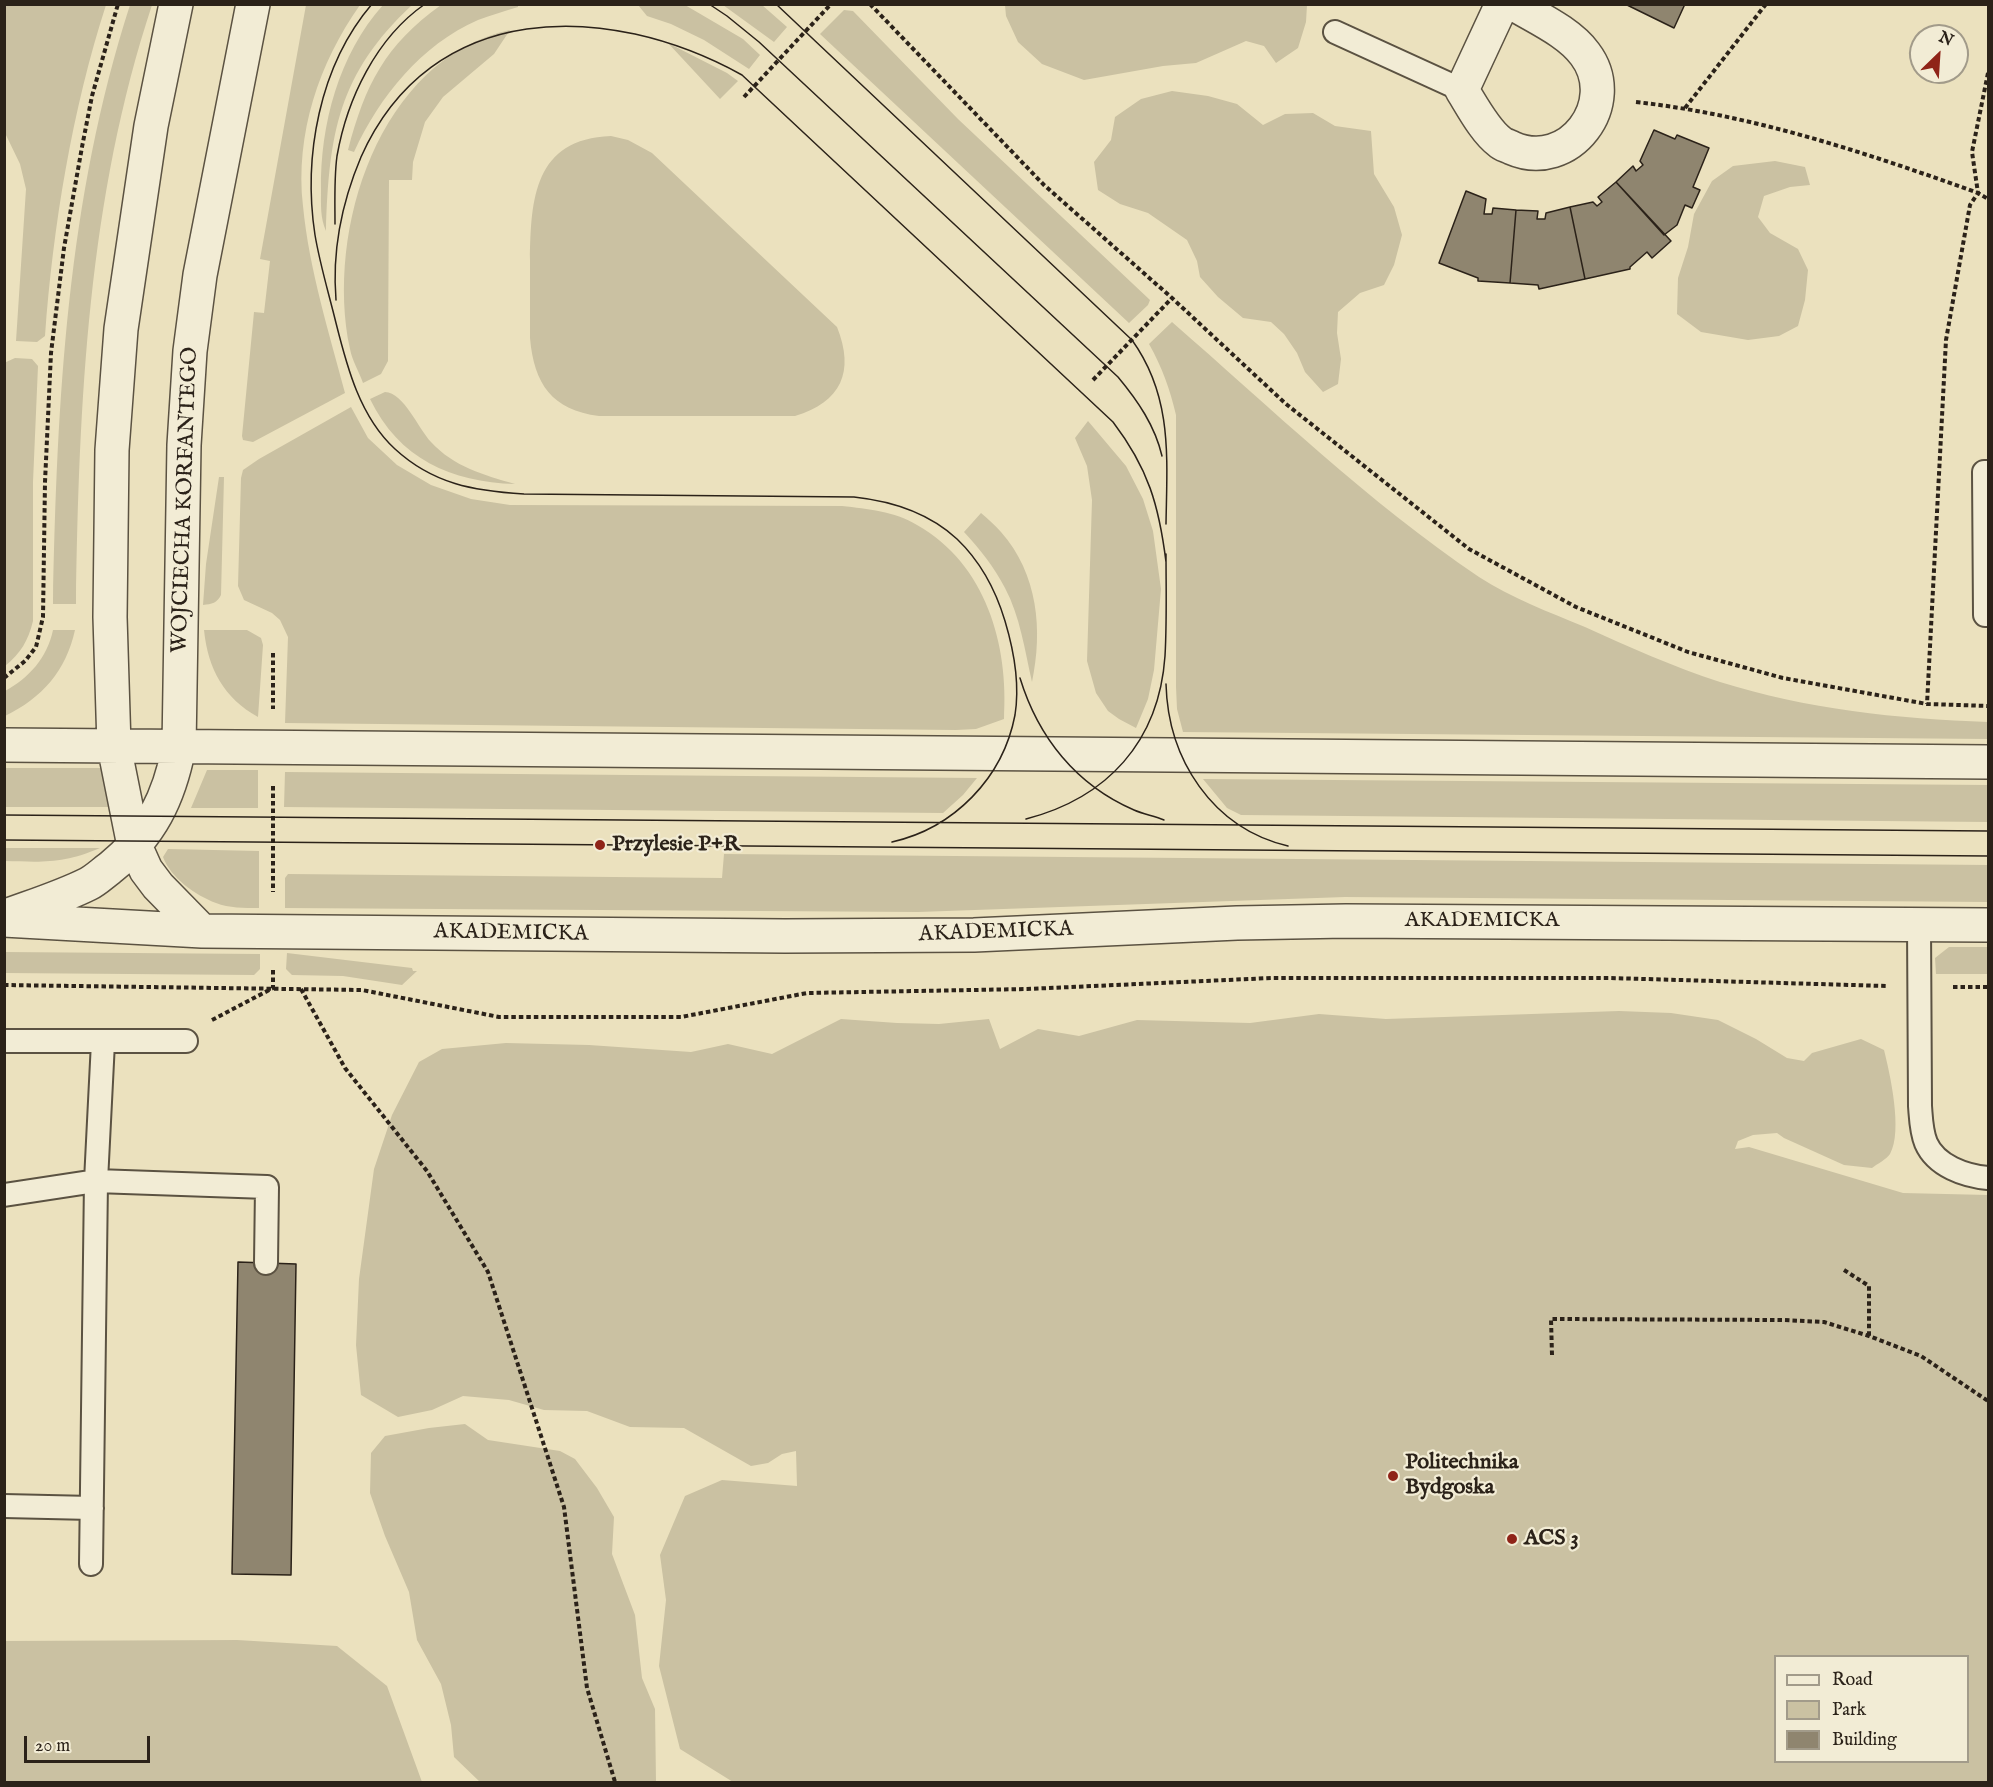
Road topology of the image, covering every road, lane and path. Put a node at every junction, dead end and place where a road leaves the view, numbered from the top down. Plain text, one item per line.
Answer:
1 (118, 4) edge
2 (176, 4) edge
3 (253, 4) edge
4 (831, 4) edge
5 (870, 4) edge
6 (1502, 4) edge
7 (1514, 4) edge
8 (1766, 4) edge
9 (1335, 32) dead end
10 (1989, 73) edge
11 (1462, 90) junction
12 (744, 98) dead end
13 (1596, 99) junction
14 (1685, 108) junction
15 (1978, 193) junction
16 (1989, 199) edge
17 (1172, 298) junction
18 (1092, 380) dead end
19 (1989, 472) edge
20 (1989, 615) edge
21 (273, 653) dead end
22 (4, 678) edge
23 (1927, 704) junction
24 (1989, 706) edge
25 (4, 745) edge
26 (114, 746) junction
27 (179, 747) junction
28 (273, 748) junction
29 (1989, 762) edge
30 (135, 845) junction
31 (4, 919) edge
32 (1919, 924) junction
33 (1989, 925) edge
34 (202, 931) junction
35 (273, 931) junction
36 (4, 985) edge
37 (1920, 987) junction
38 (1989, 987) edge
39 (273, 988) junction
40 (301, 988) junction
41 (4, 1041) edge
42 (186, 1041) joint
43 (104, 1042) junction
44 (1989, 1178) edge
45 (96, 1181) junction
46 (4, 1195) edge
47 (266, 1263) dead end
48 (1844, 1270) dead end
49 (1869, 1336) junction
50 (1552, 1354) dead end
51 (1989, 1401) edge
52 (4, 1506) edge
53 (92, 1508) junction
54 (91, 1564) dead end
55 (615, 1782) edge

1 - 22 path
2 - 26 street
3 - 27 street, WOJCIECHA KORFANTEGO
4 - 12 path
5 - 17 path
6 - 11 street
7 - 13 street
8 - 14 path
9 - 11 lane
10 - 15 path
11 - 13 street
13 - 14 path
14 - 15 path
15 - 16 path
15 - 23 path
17 - 18 path
17 - 23 path
19 - 20 lane
21 - 28 path
23 - 24 path
25 - 26 street
26 - 27 street
26 - 30 street
27 - 28 street
27 - 30 street, WOJCIECHA KORFANTEGO
28 - 29 street
28 - 35 path
30 - 31 street, WOJCIECHA KORFANTEGO
30 - 34 street
31 - 34 street, AKADEMICKA
32 - 33 street, AKADEMICKA
32 - 35 street, AKADEMICKA
32 - 37 lane
34 - 35 street, AKADEMICKA
35 - 39 path
36 - 39 path
37 - 38 path
37 - 40 path
37 - 44 lane
39 - 40 path
39 - 42 path
40 - 55 path
41 - 43 lane
42 - 43 lane
43 - 45 lane
45 - 46 lane
45 - 47 lane
45 - 53 lane
48 - 49 path
49 - 50 path
49 - 51 path
52 - 53 lane
53 - 54 lane

